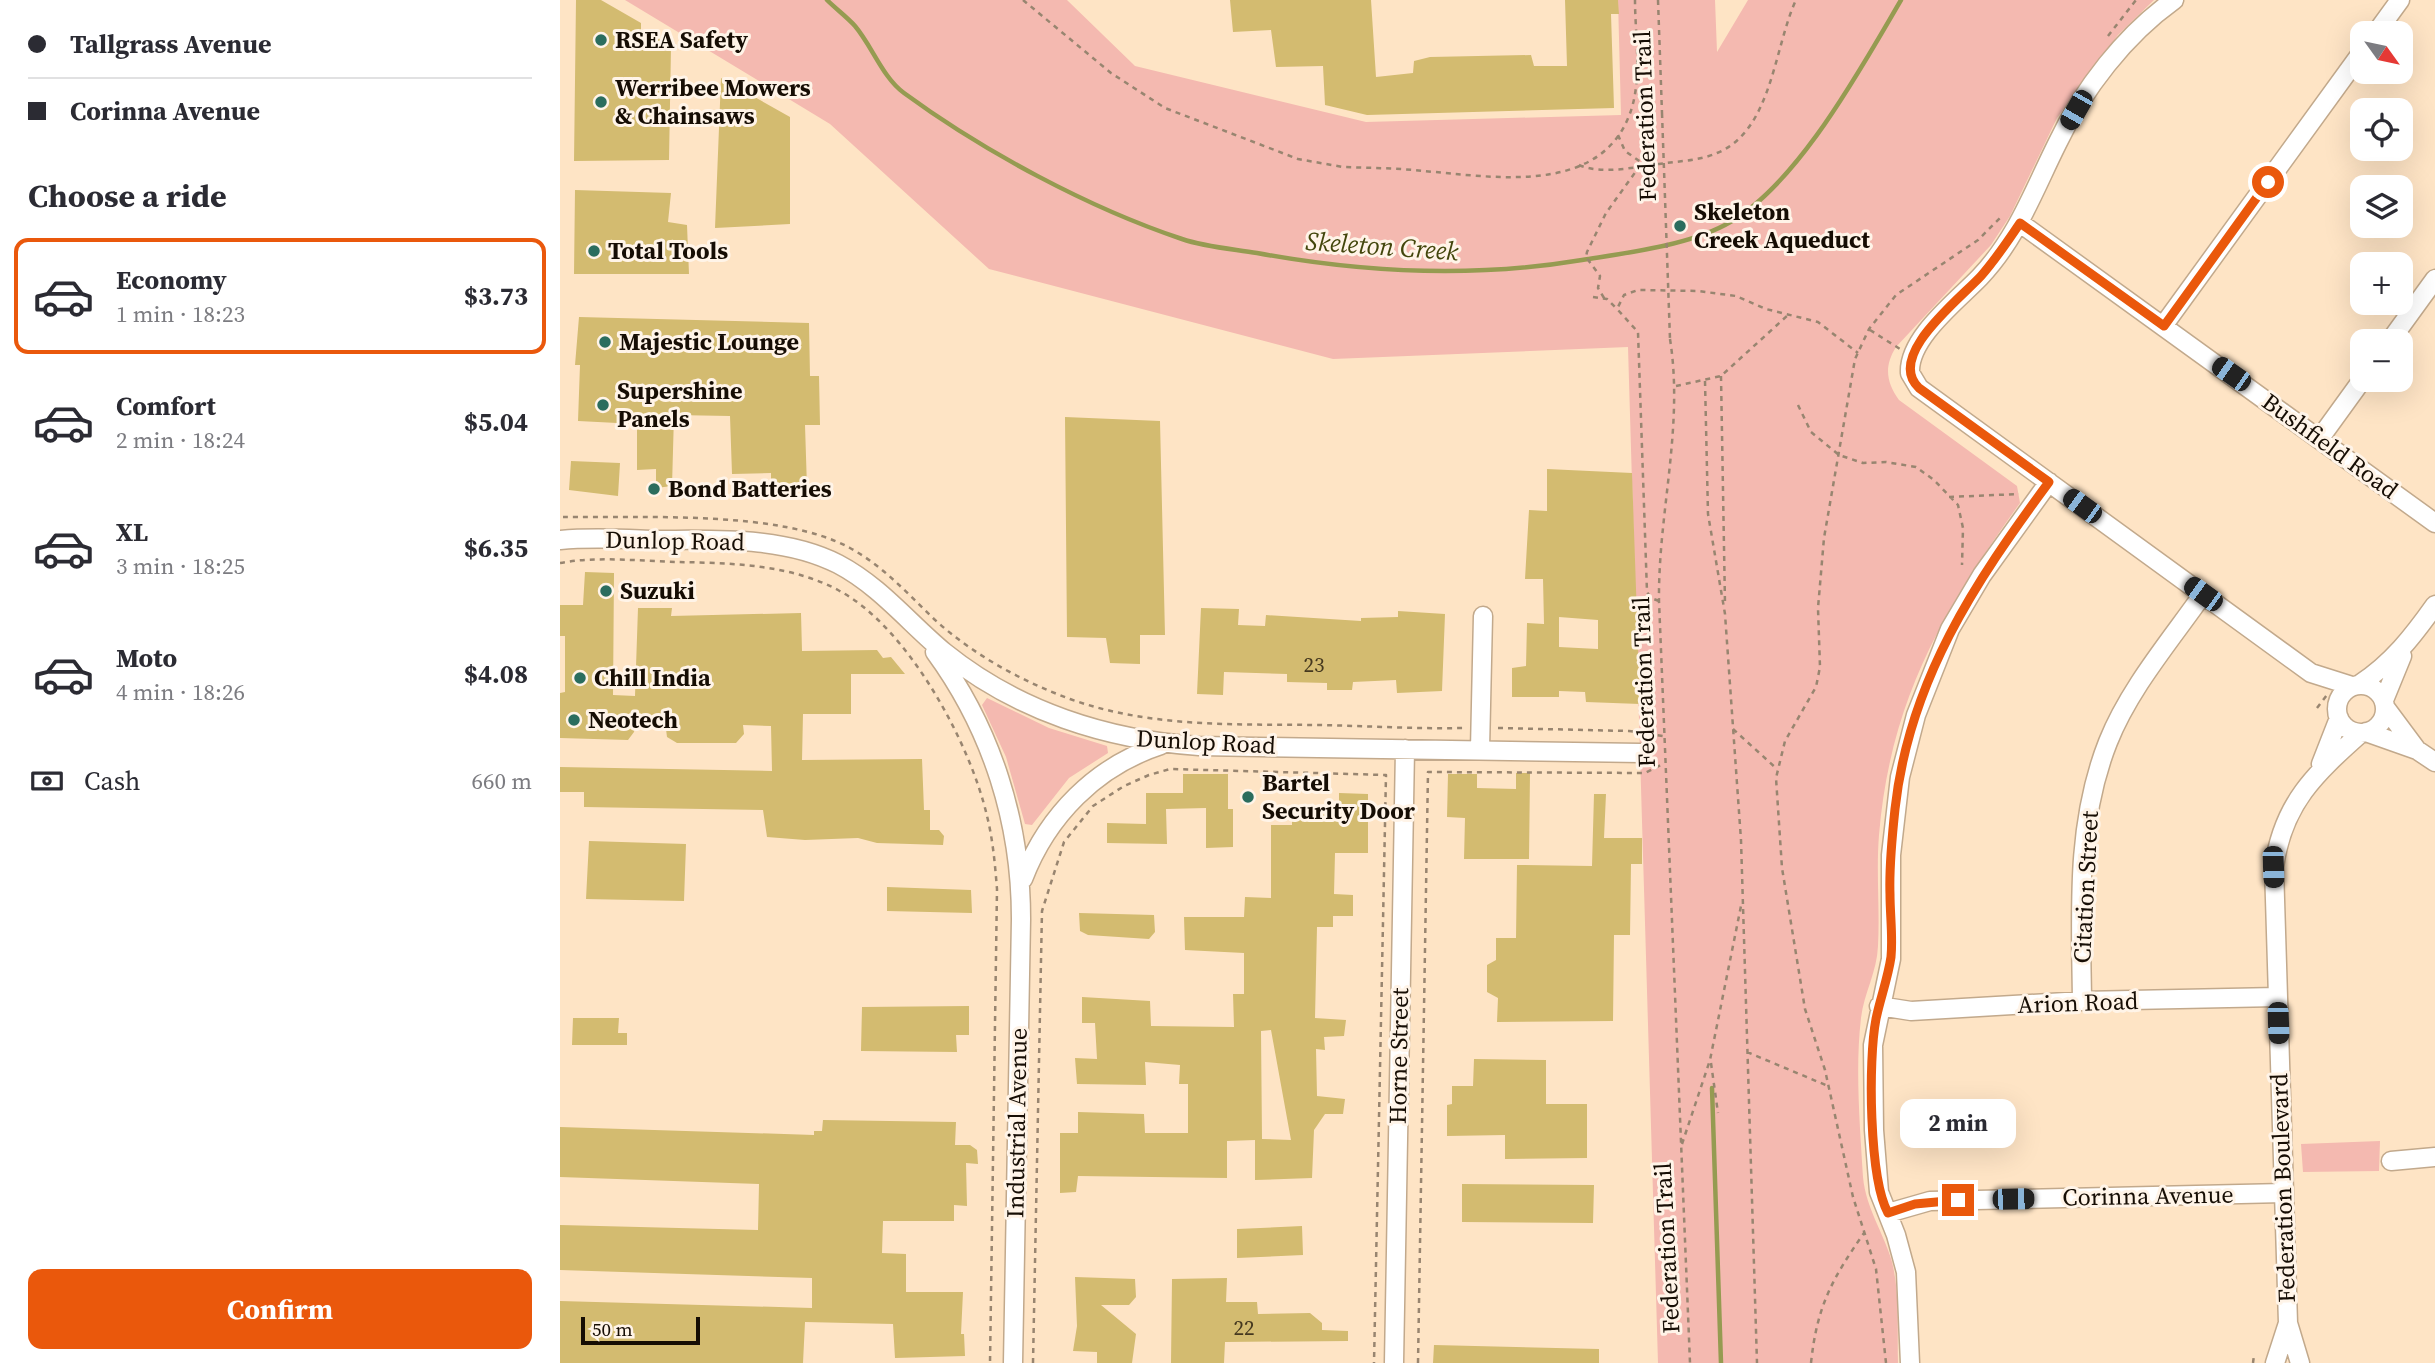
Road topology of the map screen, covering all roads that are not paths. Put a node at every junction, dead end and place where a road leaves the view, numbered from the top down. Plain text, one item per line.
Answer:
1 (2174, 0) edge
2 (2400, 0) edge
3 (2385, 21) edge
4 (2350, 69) edge
5 (2020, 223) junction
6 (2435, 279) edge
7 (2164, 326) junction
8 (2399, 329) edge
9 (2353, 392) edge
10 (2320, 438) junction
11 (2049, 482) junction
12 (2435, 523) edge
13 (565, 538) edge
14 (2203, 594) junction
15 (2435, 605) edge
16 (1483, 616) dead end
17 (916, 627) junction
18 (2408, 643) junction
19 (2311, 673) junction
20 (2356, 685) junction
21 (2385, 704) junction
22 (2338, 715) junction
23 (2363, 733) junction
24 (1164, 744) junction
25 (1405, 749) junction
26 (1480, 749) junction
27 (2417, 750) junction
28 (1641, 752) dead end
29 (2435, 762) edge
30 (2318, 770) junction
31 (1021, 884) junction
32 (2277, 997) junction
33 (2082, 1001) junction
34 (1879, 1006) junction
35 (2435, 1157) edge
36 (2391, 1161) dead end
37 (2284, 1193) junction
38 (1888, 1213) junction
39 (2288, 1323) junction
40 (1013, 1363) edge
41 (1394, 1363) edge
42 (1909, 1363) edge
43 (2275, 1363) edge
44 (2300, 1363) edge

1 - 5 street
2 - 3 street
4 - 7 street
5 - 7 street, Bushfield Road
5 - 11 street
6 - 8 street
7 - 10 street, Bushfield Road
9 - 10 street
10 - 12 street, Bushfield Road
11 - 14 street
11 - 34 street
13 - 17 street, Dunlop Road
14 - 19 street
14 - 33 street, Citation Street
15 - 18 street
16 - 26 street
17 - 24 street, Dunlop Road
17 - 31 street, Industrial Avenue
18 - 20 street
18 - 21 street
19 - 20 street
19 - 22 street
20 - 21 street
20 - 22 street
21 - 23 street
21 - 27 street
22 - 23 street
22 - 30 street, Federation Boulevard
23 - 27 street
23 - 30 street, Federation Boulevard
24 - 25 street, Dunlop Road
24 - 31 street, Industrial Avenue
25 - 26 street, Dunlop Road
25 - 41 street, Horne Street
26 - 28 street, Dunlop Road
27 - 29 street
30 - 32 street, Federation Boulevard
31 - 40 street, Industrial Avenue
32 - 33 street, Arion Road
32 - 37 street, Federation Boulevard
33 - 34 street, Arion Road
34 - 38 street
35 - 36 street
37 - 38 street, Corinna Avenue
37 - 39 street, Federation Boulevard
38 - 42 street
39 - 43 street, Federation Boulevard
39 - 44 street, Federation Boulevard

